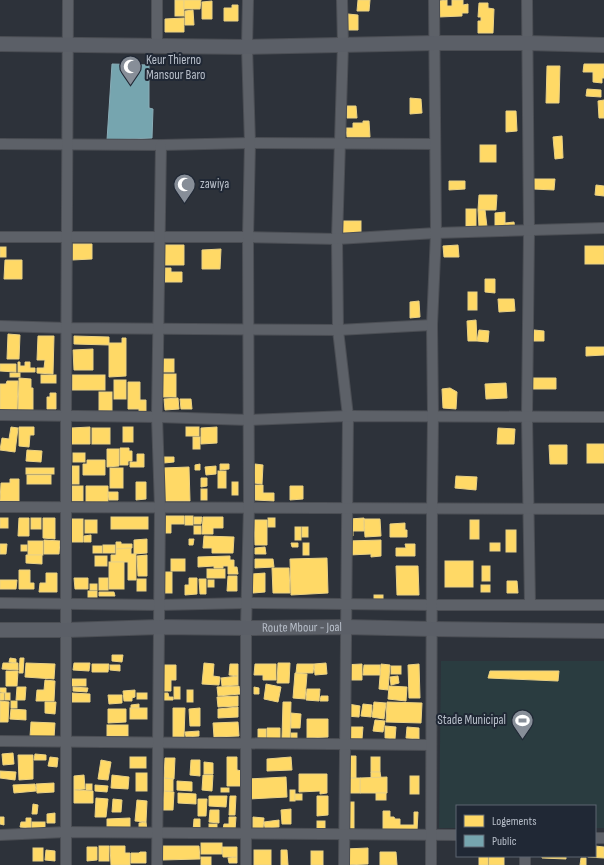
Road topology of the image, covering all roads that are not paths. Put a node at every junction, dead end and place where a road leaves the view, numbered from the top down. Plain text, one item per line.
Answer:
1 (68, 0) edge
2 (157, 0) edge
3 (248, 0) edge
4 (342, 0) edge
5 (434, 0) edge
6 (527, 0) edge
7 (527, 42) junction
8 (434, 43) junction
9 (0, 44) edge
10 (343, 44) junction
11 (604, 44) edge
12 (68, 45) junction
13 (157, 45) junction
14 (247, 47) junction
15 (250, 143) junction
16 (0, 144) edge
17 (68, 144) junction
18 (435, 144) junction
19 (161, 145) junction
20 (340, 145) junction
21 (604, 228) edge
22 (529, 231) junction
23 (436, 233) junction
24 (160, 236) junction
25 (0, 237) edge
26 (67, 237) junction
27 (248, 237) junction
28 (337, 239) junction
29 (432, 325) junction
30 (0, 326) edge
31 (67, 328) junction
32 (159, 328) junction
33 (248, 328) junction
34 (338, 330) junction
35 (0, 415) edge
36 (66, 416) junction
37 (348, 416) junction
38 (433, 416) junction
39 (157, 417) junction
40 (527, 417) junction
41 (604, 417) edge
42 (249, 420) junction
43 (0, 507) edge
44 (67, 507) junction
45 (160, 507) junction
46 (249, 507) junction
47 (348, 508) junction
48 (432, 508) junction
49 (528, 509) junction
50 (604, 509) edge
51 (0, 603) edge
52 (247, 603) junction
53 (67, 604) junction
54 (346, 604) junction
55 (159, 605) junction
56 (431, 605) junction
57 (530, 605) junction
58 (604, 605) edge
59 (159, 627) junction
60 (345, 627) junction
61 (246, 628) junction
62 (431, 629) junction
63 (0, 630) edge
64 (67, 630) junction
65 (604, 631) edge
66 (0, 742) edge
67 (66, 742) junction
68 (158, 743) junction
69 (246, 744) junction
70 (344, 745) junction
71 (431, 745) junction
72 (66, 832) junction
73 (158, 832) junction
74 (246, 833) junction
75 (344, 833) junction
76 (431, 834) junction
77 (0, 835) edge
78 (456, 835) edge
79 (66, 865) edge
80 (158, 865) edge
81 (246, 865) edge
82 (344, 865) edge
83 (431, 865) edge

1 - 12 street
2 - 13 street
3 - 14 street
4 - 10 street
5 - 8 street
6 - 7 street
7 - 8 main road
7 - 11 main road
7 - 22 street
8 - 10 main road
8 - 18 street
9 - 12 main road
10 - 14 main road
10 - 20 street
12 - 13 main road
12 - 17 street
13 - 14 main road
14 - 15 street
15 - 19 street
15 - 20 street
15 - 27 street
16 - 17 street
17 - 19 street
17 - 26 street
18 - 20 street
18 - 23 street
19 - 24 street
20 - 28 street
21 - 22 street
22 - 23 street
22 - 40 street
23 - 28 street
23 - 29 street
24 - 26 street
24 - 27 street
24 - 32 street
25 - 26 street
26 - 31 street
27 - 28 street
27 - 33 street
28 - 34 street
29 - 34 street
29 - 38 street
30 - 31 street
31 - 32 street
31 - 36 street
32 - 33 street
32 - 39 street
33 - 34 street
33 - 42 street
34 - 37 street
35 - 36 street
36 - 39 street
36 - 44 street
37 - 38 street
37 - 42 street
37 - 47 street
38 - 40 street
38 - 48 street
39 - 42 street
39 - 45 street
40 - 41 street
40 - 49 street
42 - 46 street
43 - 44 street
44 - 45 street
44 - 53 street
45 - 46 street
45 - 55 street
46 - 47 street
46 - 52 street
47 - 48 street
47 - 54 street
48 - 49 street
48 - 56 street
49 - 50 street
49 - 57 street
51 - 53 street
52 - 54 street
52 - 55 street
52 - 61 street
53 - 55 street
53 - 64 street
54 - 56 street
54 - 60 street
55 - 59 street
56 - 57 street
56 - 62 street
57 - 58 street
59 - 61 main road, Route Mbour - Joal
59 - 64 main road, Route Mbour - Joal
59 - 68 street
60 - 61 main road, Route Mbour - Joal
60 - 62 main road, Route Mbour - Joal
60 - 70 street
61 - 69 street
62 - 65 main road, Route Mbour - Joal
62 - 71 street
63 - 64 main road, Route Mbour - Joal
64 - 67 street
66 - 67 street
67 - 68 street
67 - 72 street
68 - 69 street
68 - 73 street
69 - 70 street
69 - 74 street
70 - 71 street
70 - 75 street
71 - 76 street
72 - 73 street
72 - 77 street
72 - 79 street
73 - 74 street
73 - 80 street
74 - 75 street
74 - 81 street
75 - 76 street
75 - 82 street
76 - 78 street
76 - 83 street

